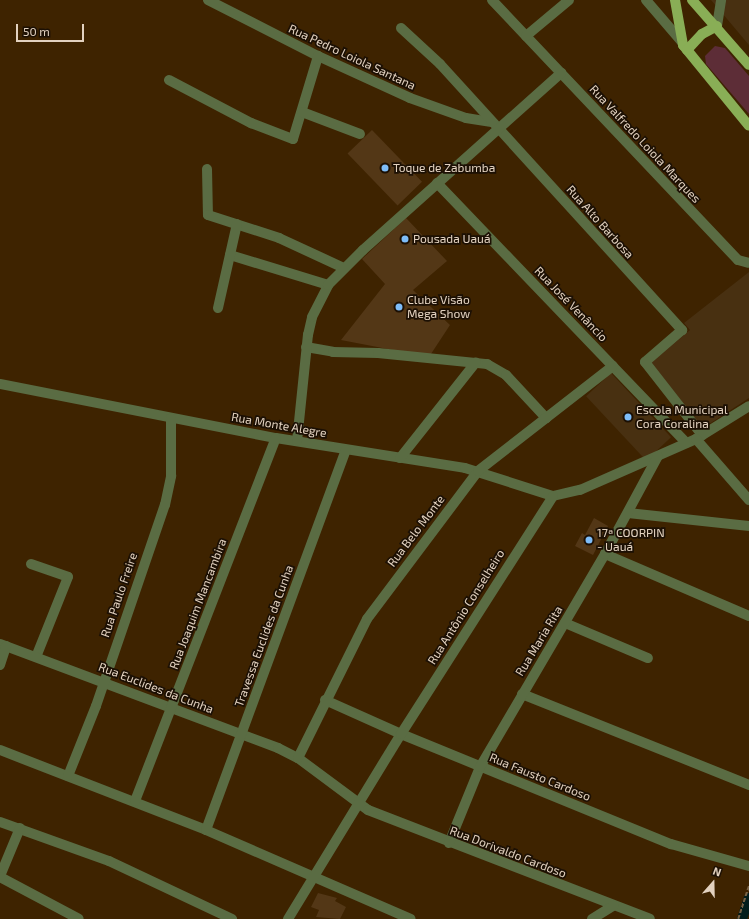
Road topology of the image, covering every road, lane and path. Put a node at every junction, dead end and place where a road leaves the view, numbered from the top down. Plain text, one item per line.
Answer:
1 (208, 0) edge
2 (492, 0) edge
3 (569, 0) edge
4 (646, 0) edge
5 (675, 0) edge
6 (692, 0) edge
7 (721, 0) edge
8 (717, 26) junction
9 (401, 28) dead end
10 (526, 36) junction
11 (684, 46) junction
12 (318, 56) junction
13 (749, 65) edge
14 (561, 73) junction
15 (169, 80) dead end
16 (302, 112) junction
17 (495, 126) junction
18 (749, 126) edge
19 (360, 134) dead end
20 (207, 169) dead end
21 (437, 184) junction
22 (237, 224) junction
23 (230, 255) junction
24 (749, 263) edge
25 (344, 268) junction
26 (328, 285) junction
27 (218, 308) dead end
28 (306, 347) junction
29 (476, 362) junction
30 (613, 366) junction
31 (0, 384) edge
32 (749, 406) edge
33 (170, 418) junction
34 (546, 418) junction
35 (699, 437) junction
36 (276, 438) junction
37 (297, 441) junction
38 (686, 443) junction
39 (346, 450) junction
40 (658, 456) junction
41 (400, 458) junction
42 (478, 471) junction
43 (552, 496) junction
44 (749, 500) edge
45 (628, 513) junction
46 (749, 526) edge
47 (605, 554) junction
48 (31, 564) dead end
49 (749, 616) edge
50 (565, 624) junction
51 (3, 645) edge
52 (36, 657) junction
53 (648, 658) dead end
54 (0, 665) edge
55 (103, 682) junction
56 (522, 694) junction
57 (325, 700) junction
58 (172, 708) junction
59 (401, 734) junction
60 (243, 735) junction
61 (0, 750) edge
62 (298, 758) junction
63 (480, 767) junction
64 (68, 776) junction
65 (749, 785) edge
66 (135, 801) junction
67 (358, 805) junction
68 (0, 822) edge
69 (20, 828) junction
70 (206, 830) junction
71 (450, 843) junction
72 (749, 866) edge
73 (0, 876) edge
74 (315, 877) junction
75 (749, 886) edge
76 (613, 906) junction
77 (79, 919) edge
78 (232, 919) edge
79 (288, 919) edge
80 (410, 919) edge
81 (592, 919) edge
82 (650, 919) edge
83 (738, 919) edge

1 - 12 street, Rua Pedro Loiola Santana
2 - 10 street, Rua Valfredo Loiola Marques
3 - 10 street
4 - 11 street
5 - 11 main road
6 - 8 main road
7 - 8 street
8 - 11 main road
8 - 13 main road
9 - 17 street, Rua Alto Barbosa
10 - 14 street, Rua Valfredo Loiola Marques
11 - 18 main road
12 - 16 street
12 - 17 street, Rua Pedro Loiola Santana
14 - 17 street
14 - 24 street, Rua Valfredo Loiola Marques
15 - 16 street
16 - 19 street
17 - 21 street
17 - 35 street, Rua Alto Barbosa
20 - 22 street
21 - 25 street
21 - 30 street, Rua José Venâncio
22 - 23 street
22 - 25 street
23 - 26 street
23 - 27 street
25 - 26 street
26 - 28 street
28 - 29 street
28 - 37 street
29 - 34 street
29 - 41 street
30 - 34 street, Rua Belo Monte
30 - 38 street, Rua José Venâncio
31 - 33 street, Rua Monte Alegre
32 - 35 street
33 - 36 street, Rua Monte Alegre
33 - 55 street, Rua Paulo Freire
34 - 42 street, Rua Belo Monte
35 - 38 street
35 - 44 street
36 - 37 street, Rua Monte Alegre
36 - 58 street, Rua Joaquim Mancambira
37 - 39 street, Rua Monte Alegre
38 - 40 street
39 - 41 street, Rua Monte Alegre
39 - 60 street, Travessa Euclides da Cunha
40 - 43 street
40 - 45 street, Rua Maria Rita
41 - 42 street, Rua Monte Alegre
42 - 43 street, Rua Monte Alegre
42 - 57 street, Rua Belo Monte
43 - 59 street, Rua Antônio Conselheiro
45 - 46 street
45 - 47 street, Rua Maria Rita
47 - 49 street
47 - 50 street, Rua Maria Rita
48 - 52 street
50 - 53 street
50 - 56 street, Rua Maria Rita
51 - 52 street, Rua Euclides da Cunha
51 - 54 street
52 - 55 street, Rua Euclides da Cunha
55 - 58 street, Rua Euclides da Cunha
55 - 64 street, Rua Paulo Freire
56 - 63 street, Rua Maria Rita
56 - 65 street
57 - 59 street, Rua Fausto Cardoso
57 - 62 street, Rua Belo Monte
58 - 60 street, Rua Euclides da Cunha
58 - 66 street, Rua Joaquim Mancambira
59 - 63 street, Rua Fausto Cardoso
59 - 67 street, Rua Antônio Conselheiro
60 - 62 street, Rua Euclides da Cunha
60 - 70 street, Travessa Euclides da Cunha
61 - 64 street
62 - 67 street, Rua Euclides da Cunha
63 - 71 street, Rua Maria Rita
63 - 72 street, Rua Fausto Cardoso
64 - 66 street
66 - 70 street
67 - 71 street, Rua Dorivaldo Cardoso
67 - 74 street, Rua Antônio Conselheiro
68 - 69 street
69 - 73 street
69 - 78 street
70 - 74 street
71 - 76 street, Rua Dorivaldo Cardoso
73 - 77 street
74 - 79 street, Rua Antônio Conselheiro
74 - 80 street
75 - 83 path
76 - 81 street
76 - 82 street, Rua Dorivaldo Cardoso

